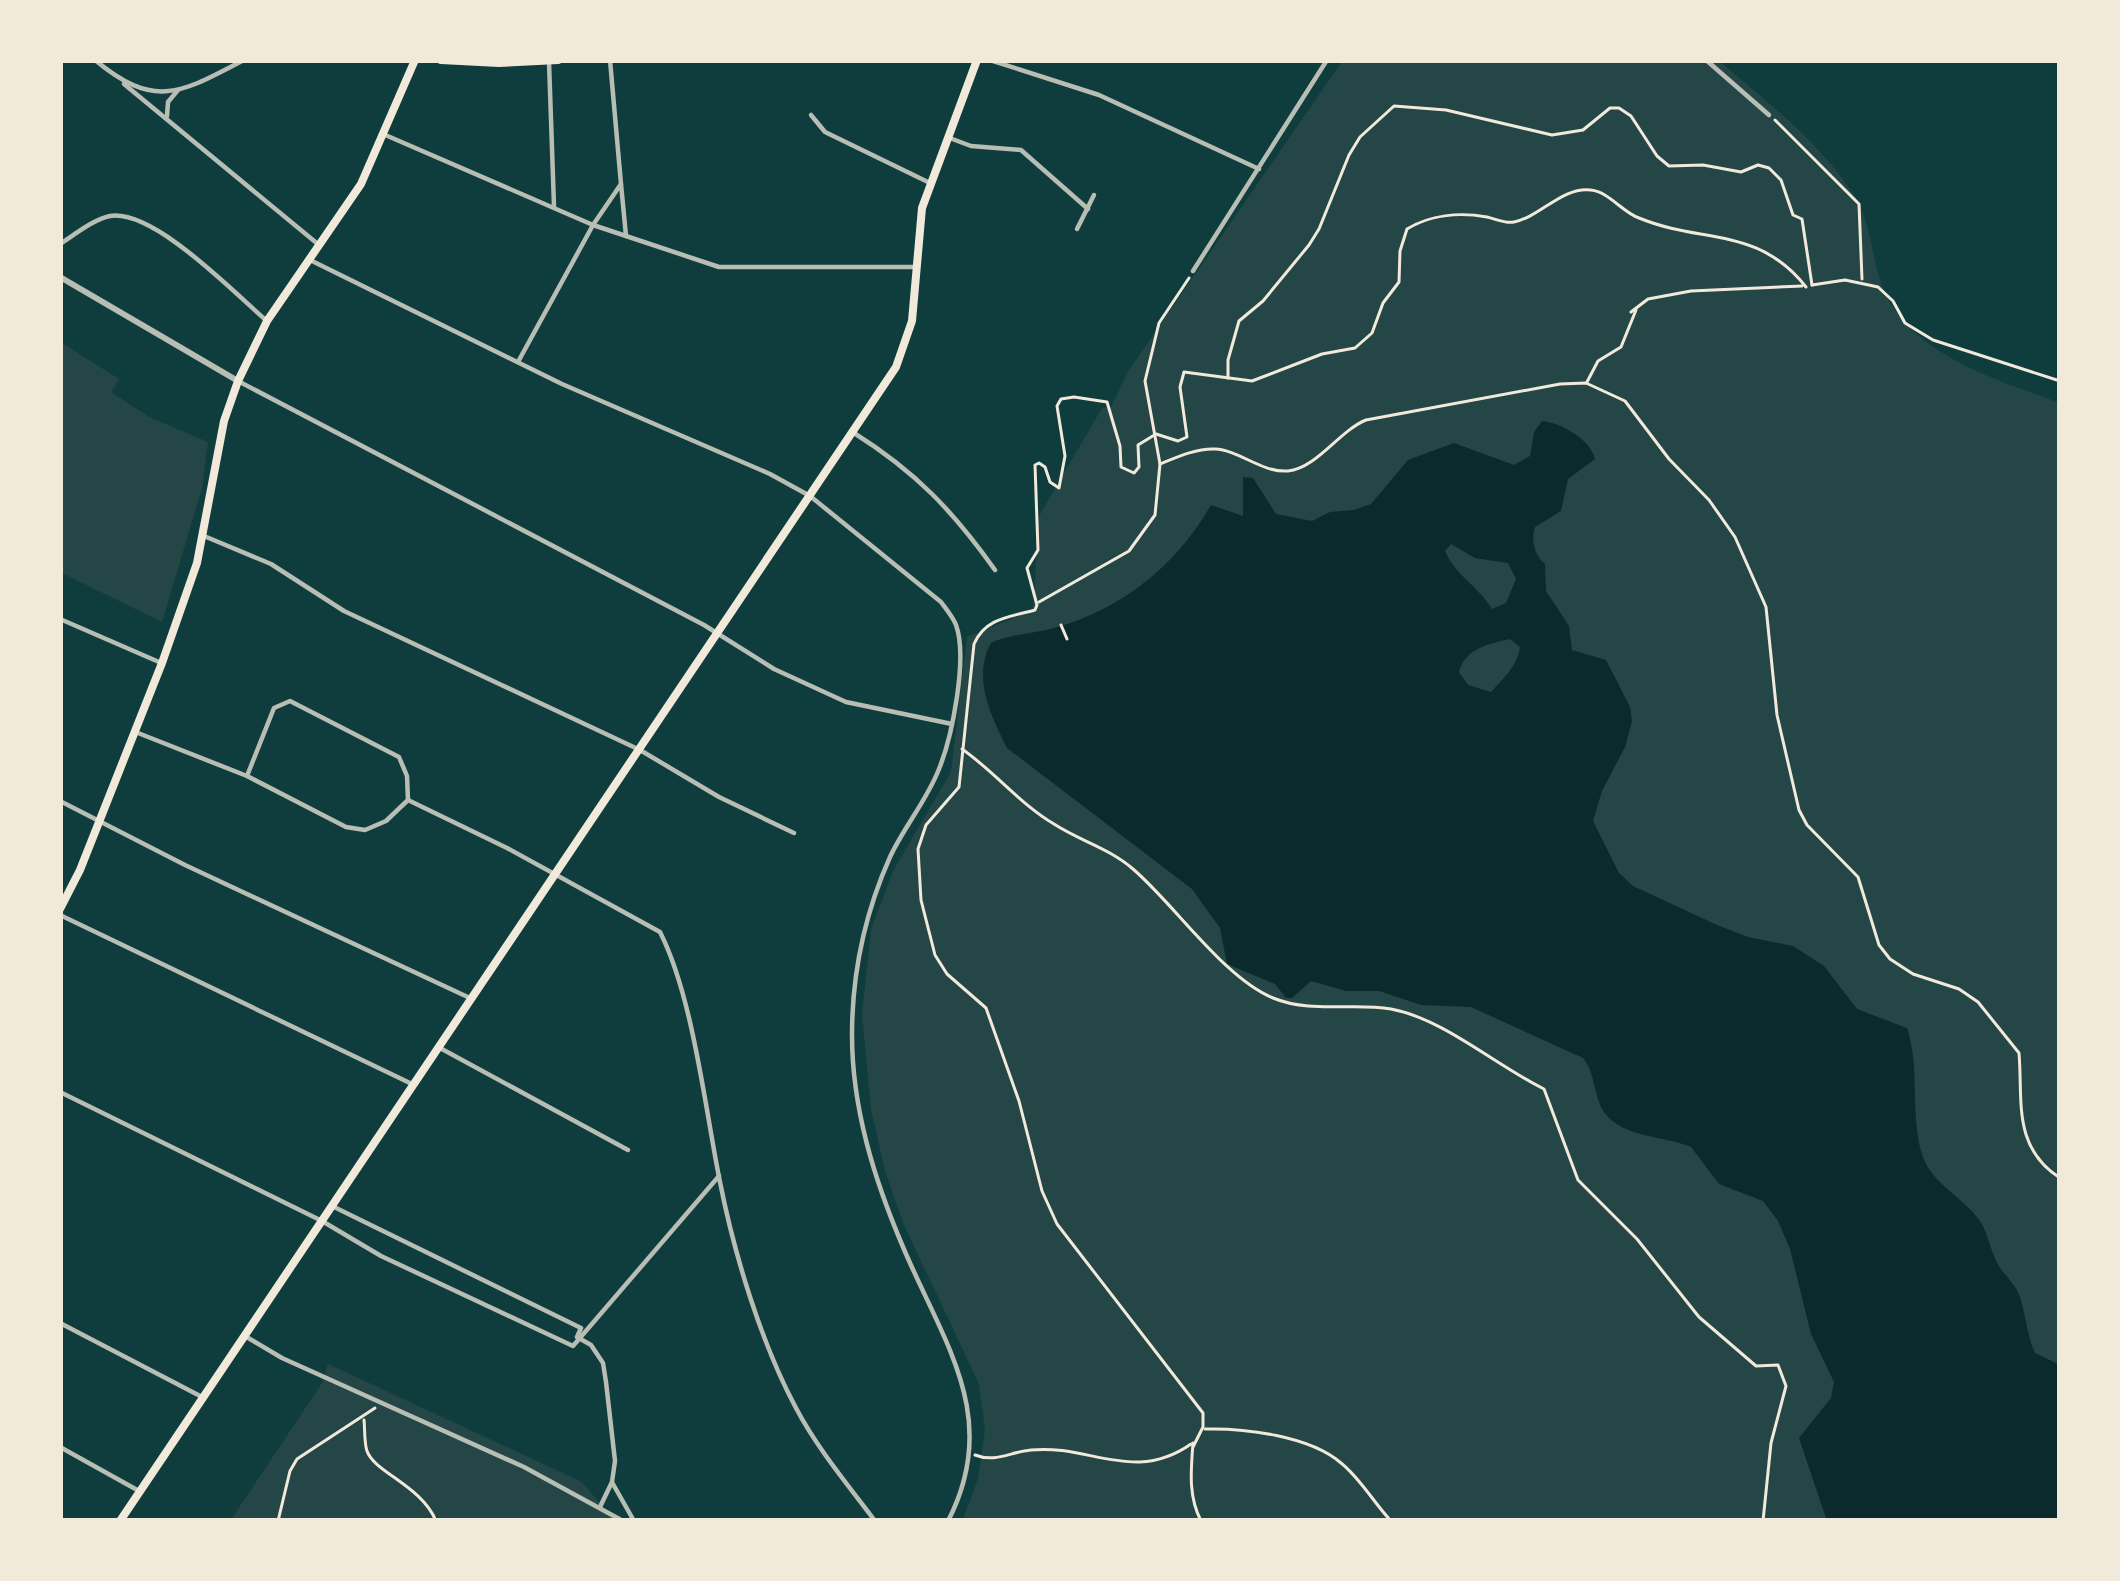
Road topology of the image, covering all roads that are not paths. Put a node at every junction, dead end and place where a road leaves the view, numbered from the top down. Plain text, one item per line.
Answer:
1 (95, 60) edge
2 (244, 60) edge
3 (416, 60) edge
4 (441, 60) edge
5 (553, 60) edge
6 (610, 60) edge
7 (977, 60) edge
8 (990, 60) edge
9 (1327, 60) edge
10 (1706, 60) edge
11 (124, 84) junction
12 (180, 89) junction
13 (811, 115) dead end
14 (1769, 115) road end
15 (170, 122) junction
16 (383, 134) junction
17 (947, 137) junction
18 (1259, 169) junction
19 (930, 183) junction
20 (621, 184) junction
21 (1094, 195) dead end
22 (554, 206) junction
23 (1088, 209) junction
24 (592, 225) junction
25 (1077, 229) dead end
26 (626, 236) junction
27 (60, 244) edge
28 (321, 246) junction
29 (310, 260) junction
30 (914, 267) junction
31 (1193, 272) road end
32 (60, 278) edge
33 (267, 321) junction
34 (518, 362) junction
35 (238, 381) junction
36 (854, 433) junction
37 (810, 496) junction
38 (204, 536) junction
39 (995, 571) dead end
40 (60, 619) edge
41 (718, 634) junction
42 (162, 663) junction
43 (952, 724) junction
44 (132, 731) junction
45 (640, 750) junction
46 (247, 776) junction
47 (408, 800) junction
48 (60, 801) edge
49 (98, 820) junction
50 (794, 833) dead end
51 (555, 874) junction
52 (60, 912) edge
53 (472, 999) junction
54 (440, 1048) junction
55 (415, 1086) junction
56 (60, 1092) edge
57 (628, 1150) dead end
58 (719, 1176) junction
59 (332, 1206) junction
60 (322, 1222) junction
61 (60, 1323) edge
62 (244, 1336) junction
63 (577, 1337) junction
64 (204, 1398) junction
65 (60, 1447) edge
66 (612, 1482) junction
67 (140, 1492) junction
68 (600, 1508) junction
69 (120, 1521) edge
70 (623, 1521) edge
71 (634, 1521) edge
72 (875, 1521) edge
73 (948, 1521) edge

1 - 11 street
2 - 12 street
3 - 16 main road
4 - 5 main road
5 - 22 street
6 - 20 street
7 - 17 main road
8 - 18 street
9 - 18 street
10 - 14 street
11 - 12 street
11 - 15 street
12 - 15 street
13 - 19 street
15 - 28 street
16 - 22 street
16 - 28 main road
17 - 19 main road
17 - 23 street
18 - 31 street
19 - 30 main road
20 - 24 street
20 - 26 street
21 - 23 street
22 - 24 street
23 - 25 street
24 - 26 street
24 - 34 street
26 - 30 street
27 - 33 street
28 - 29 main road
29 - 33 main road
29 - 34 street
30 - 36 main road
32 - 35 street
33 - 35 main road
34 - 37 street
35 - 38 main road
35 - 41 street
36 - 37 main road
36 - 39 street
37 - 41 main road
37 - 43 street
38 - 42 main road
38 - 45 street
40 - 42 street
41 - 43 street
41 - 45 main road
42 - 44 main road
43 - 73 street
44 - 46 street
44 - 49 main road
45 - 50 street
45 - 51 main road
46 - 47 street
46 - 47 street
47 - 51 street
48 - 49 street
49 - 52 main road
49 - 53 street
51 - 53 main road
51 - 58 street
52 - 55 street
53 - 54 main road
54 - 55 main road
54 - 57 street
55 - 59 main road
56 - 60 street
58 - 63 street
58 - 72 street
59 - 60 main road
59 - 63 street
60 - 62 main road
60 - 63 street
61 - 64 street
62 - 64 main road
62 - 68 street
63 - 66 street
64 - 67 main road
65 - 67 street
66 - 68 street
66 - 71 street
67 - 69 main road
68 - 70 street

